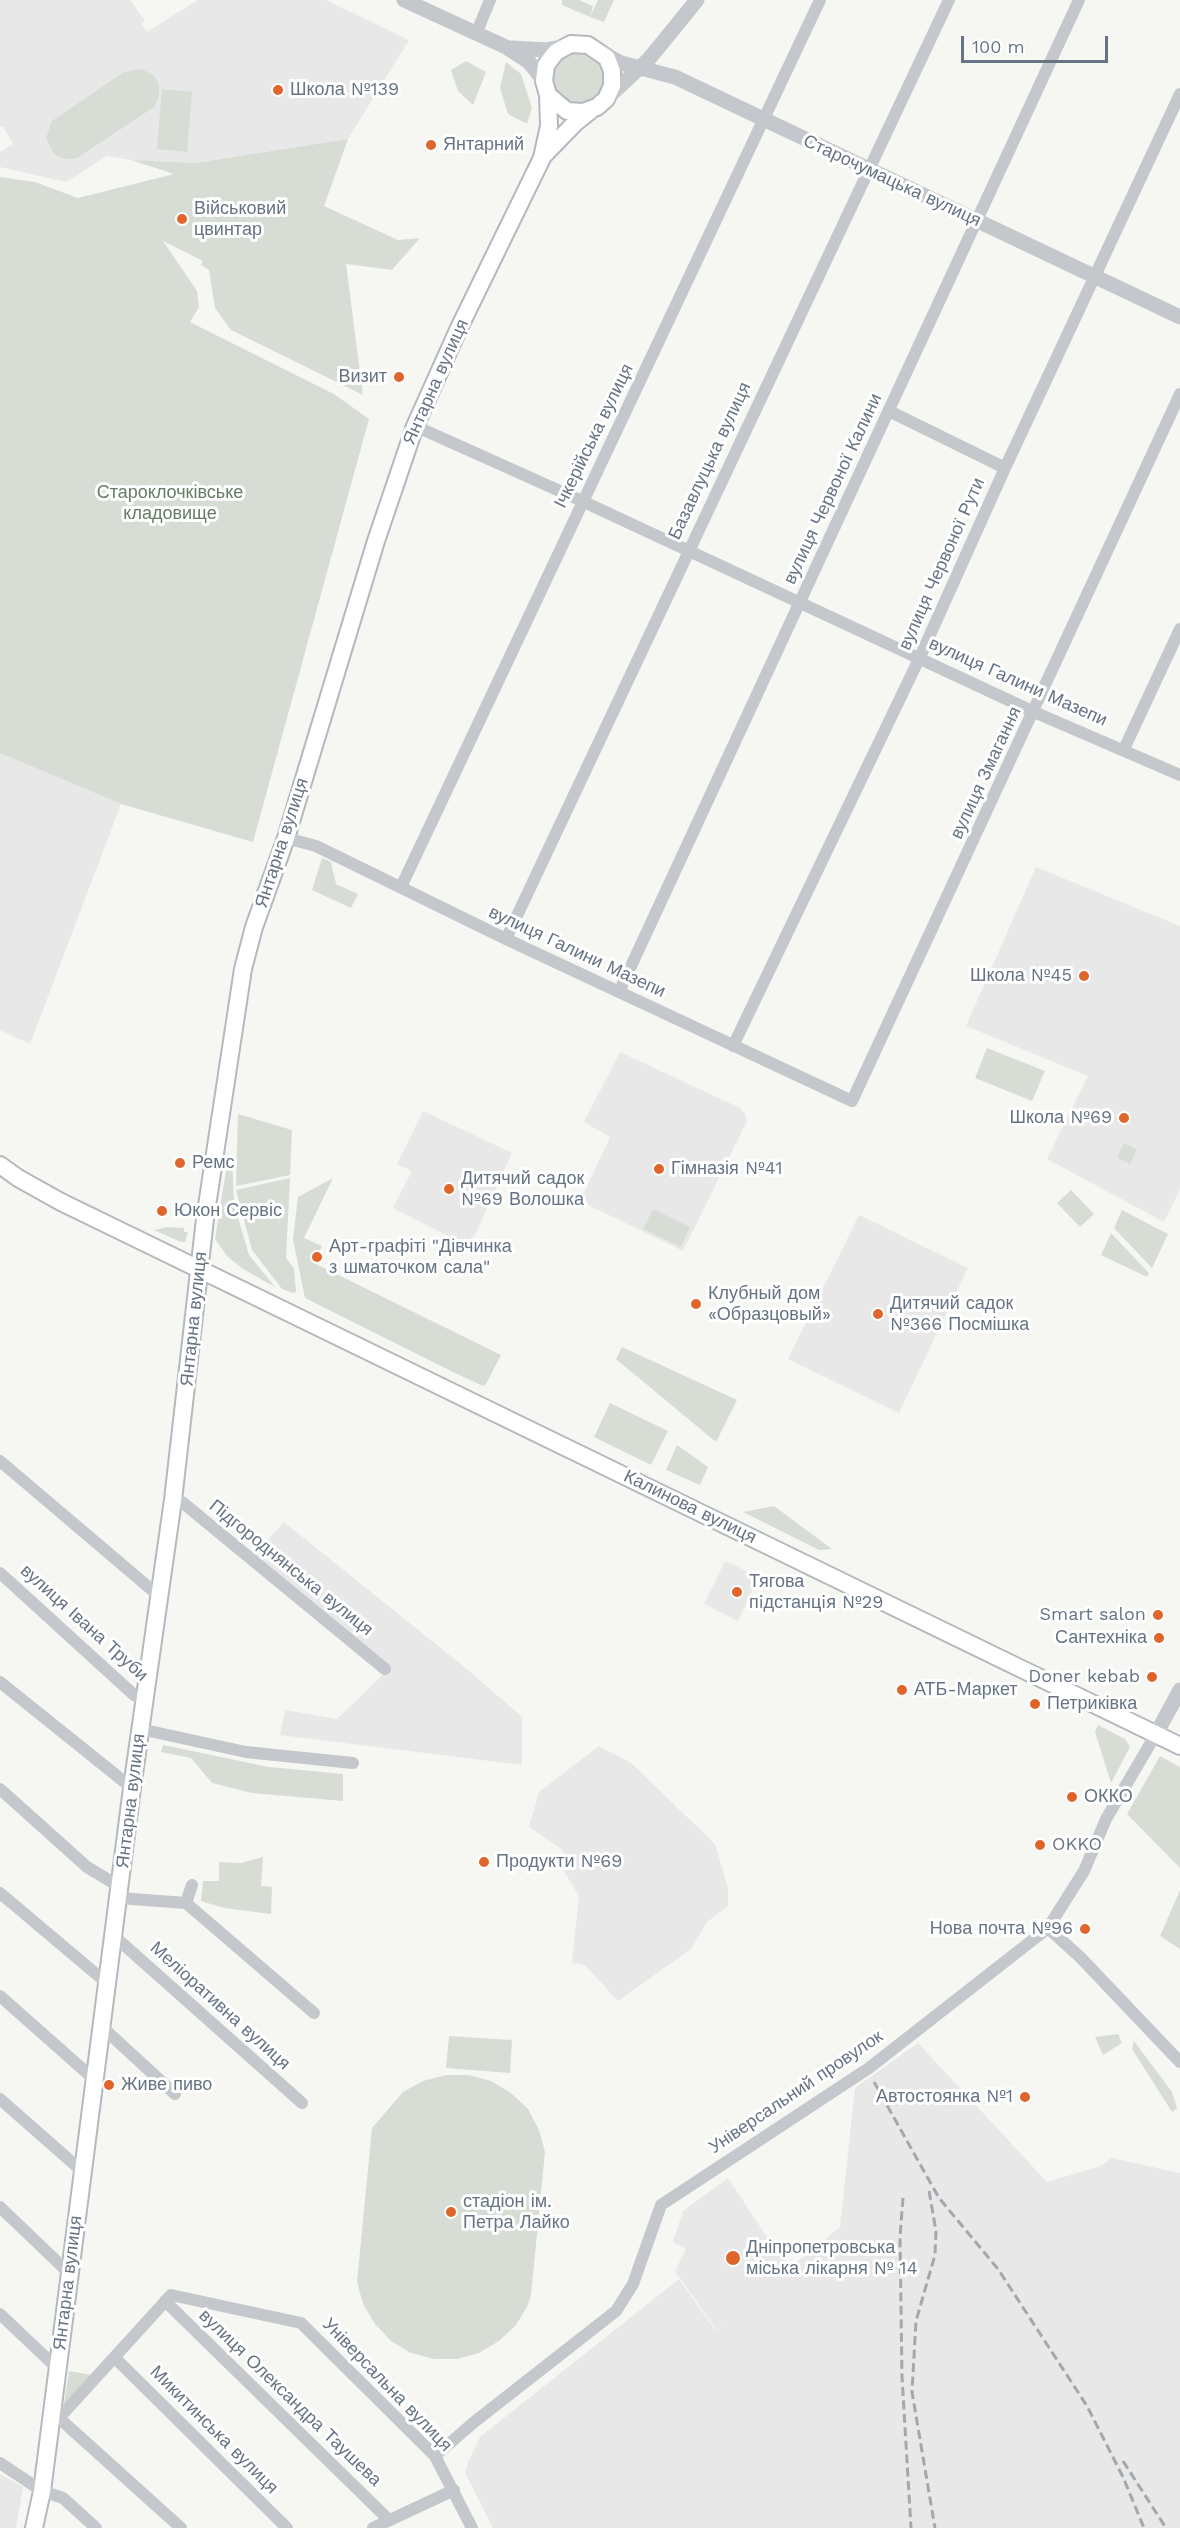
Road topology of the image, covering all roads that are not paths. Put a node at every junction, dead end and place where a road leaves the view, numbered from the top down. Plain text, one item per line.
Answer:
1 (404, 0) edge
2 (490, 0) edge
3 (697, 0) edge
4 (820, 0) edge
5 (949, 0) edge
6 (1079, 0) edge
7 (476, 34) junction
8 (506, 47) junction
9 (563, 47) junction
10 (602, 52) junction
11 (641, 68) junction
12 (546, 88) junction
13 (1180, 94) edge
14 (606, 99) junction
15 (591, 110) junction
16 (764, 119) junction
17 (542, 158) junction
18 (868, 170) junction
19 (977, 221) junction
20 (1096, 277) junction
21 (1180, 317) edge
22 (1180, 394) edge
23 (889, 411) junction
24 (415, 426) junction
25 (1005, 468) junction
26 (582, 501) junction
27 (687, 550) junction
28 (800, 603) junction
29 (1180, 629) edge
30 (920, 657) junction
31 (1034, 712) junction
32 (1124, 749) junction
33 (1180, 775) edge
34 (286, 838) junction
35 (401, 887) junction
36 (506, 939) junction
37 (619, 992) junction
38 (733, 1046) junction
39 (852, 1101) joint
40 (0, 1165) edge
41 (199, 1269) junction
42 (0, 1461) edge
43 (173, 1500) junction
44 (0, 1573) edge
45 (159, 1596) junction
46 (385, 1669) dead end
47 (0, 1682) edge
48 (1180, 1690) edge
49 (145, 1699) junction
50 (140, 1729) junction
51 (1156, 1734) junction
52 (1180, 1746) edge
53 (353, 1763) dead end
54 (132, 1788) junction
55 (0, 1790) edge
56 (192, 1886) dead end
57 (119, 1892) junction
58 (0, 1893) edge
59 (186, 1903) junction
60 (1048, 1928) junction
61 (114, 1936) junction
62 (108, 1984) junction
63 (0, 1996) edge
64 (314, 2013) dead end
65 (102, 2027) junction
66 (1180, 2062) edge
67 (95, 2080) junction
68 (175, 2094) dead end
69 (0, 2099) edge
70 (302, 2103) dead end
71 (83, 2172) junction
72 (0, 2207) edge
73 (69, 2273) junction
74 (168, 2298) junction
75 (0, 2314) edge
76 (115, 2358) junction
77 (57, 2368) junction
78 (55, 2418) junction
79 (435, 2456) junction
80 (0, 2463) edge
81 (454, 2490) junction
82 (42, 2491) junction
83 (389, 2520) junction
84 (34, 2528) edge
85 (96, 2528) edge
86 (181, 2528) edge
87 (287, 2528) edge
88 (373, 2528) edge
89 (472, 2528) edge

1 - 7 street, Старочумацька вулиця
2 - 7 street
3 - 11 street
4 - 16 street, Ічкерійська вулиця
5 - 18 street, Базавлуцька вулиця
6 - 19 street, вулиця Червоної Калини
7 - 8 street, Старочумацька вулиця
8 - 9 street, Старочумацька вулиця
8 - 12 street, Старочумацька вулиця
9 - 10 main road, Старочумацька вулиця
9 - 12 main road
10 - 11 street, Старочумацька вулиця
10 - 14 main road
11 - 14 street
11 - 16 street, Старочумацька вулиця
12 - 15 main road, Старочумацька вулиця
12 - 17 main road, Янтарна вулиця
13 - 20 street, вулиця Червоної Рути
14 - 15 main road
15 - 17 main road, Янтарна вулиця
16 - 18 street, Старочумацька вулиця
16 - 26 street, Ічкерійська вулиця
17 - 24 main road, Янтарна вулиця
18 - 19 street, Старочумацька вулиця
18 - 27 street, Базавлуцька вулиця
19 - 20 street, Старочумацька вулиця
19 - 23 street, вулиця Червоної Калини
20 - 21 street, Старочумацька вулиця
20 - 25 street, вулиця Червоної Рути
22 - 31 street, вулиця Змагання
23 - 25 street
23 - 28 street, вулиця Червоної Калини
24 - 26 street, вулиця Галини Мазепи
24 - 34 main road, Янтарна вулиця
25 - 30 street, вулиця Червоної Рути
26 - 27 street, вулиця Галини Мазепи
26 - 35 street, Ічкерійська вулиця
27 - 28 street, вулиця Галини Мазепи
27 - 36 street, Базавлуцька вулиця
28 - 30 street, вулиця Галини Мазепи
28 - 37 street, вулиця Червоної Калини
29 - 32 street
30 - 31 street, вулиця Галини Мазепи
30 - 38 street, вулиця Червоної Рути
31 - 32 street, вулиця Галини Мазепи
31 - 39 street, вулиця Змагання
32 - 33 street, вулиця Галини Мазепи
34 - 35 street, вулиця Галини Мазепи
34 - 41 main road, Янтарна вулиця
35 - 36 street, вулиця Галини Мазепи
36 - 37 street, вулиця Галини Мазепи
37 - 38 street, вулиця Галини Мазепи
38 - 39 street, вулиця Галини Мазепи
40 - 41 main road, Калинова вулиця
41 - 43 main road, Янтарна вулиця
41 - 51 main road, Калинова вулиця
42 - 45 street
43 - 45 main road, Янтарна вулиця
43 - 46 street, Підгороднянська вулиця
44 - 49 street, вулиця Івана Труби
45 - 49 main road, Янтарна вулиця
47 - 54 street
48 - 51 street
49 - 50 main road, Янтарна вулиця
50 - 53 street
50 - 54 main road, Янтарна вулиця
51 - 52 main road, Калинова вулиця
51 - 60 street, Універсальний провулок
54 - 57 main road, Янтарна вулиця
55 - 57 street
56 - 59 street
57 - 59 street
57 - 61 main road, Янтарна вулиця
58 - 62 street
59 - 64 street
60 - 66 street
60 - 79 street, Універсальний провулок
61 - 62 main road, Янтарна вулиця
61 - 70 street, Меліоративна вулиця
62 - 65 main road, Янтарна вулиця
63 - 67 street
65 - 67 main road, Янтарна вулиця
65 - 68 street
67 - 71 main road, Янтарна вулиця
69 - 71 street
71 - 73 main road, Янтарна вулиця
72 - 73 street
73 - 77 main road, Янтарна вулиця
74 - 76 street
74 - 79 street, Універсальна вулиця
74 - 83 street, вулиця Олександра Таушева
75 - 77 street
76 - 78 street
76 - 87 street, Микитинська вулиця
77 - 78 main road, Янтарна вулиця
78 - 82 main road, Янтарна вулиця
78 - 86 street
79 - 81 street, Універсальна вулиця
80 - 82 street
81 - 83 street
81 - 89 street, Універсальна вулиця
82 - 84 main road, Янтарна вулиця
82 - 85 street
83 - 88 street

